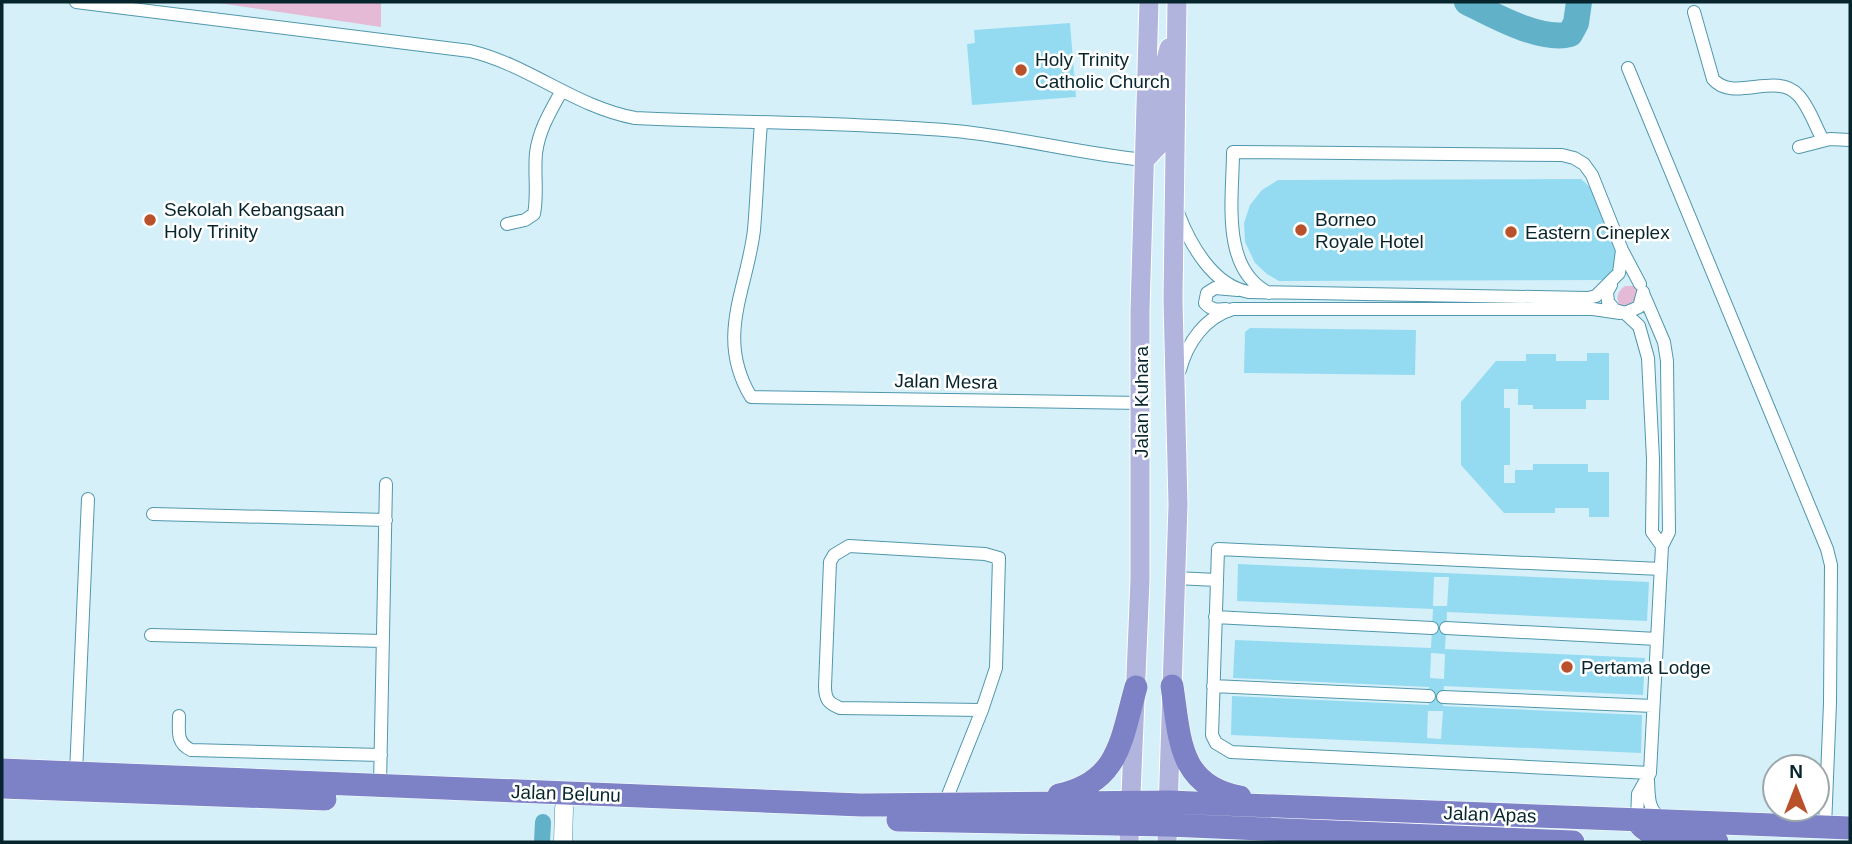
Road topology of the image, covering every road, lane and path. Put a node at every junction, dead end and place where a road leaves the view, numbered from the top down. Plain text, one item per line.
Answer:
1 (76, 2) edge
2 (1149, 2) edge
3 (1177, 7) edge
4 (1694, 12) dead end
5 (1628, 68) dead end
6 (561, 92) junction
7 (761, 123) junction
8 (1823, 140) junction
9 (1850, 140) edge
10 (1798, 147) dead end
11 (1145, 160) junction
12 (1174, 201) junction
13 (507, 224) dead end
14 (1622, 250) junction
15 (1613, 282) junction
16 (1642, 288) junction
17 (1240, 290) junction
18 (1269, 293) junction
19 (1233, 309) junction
20 (1623, 313) junction
21 (1175, 386) junction
22 (1141, 403) junction
23 (386, 484) dead end
24 (88, 499) dead end
25 (153, 514) dead end
26 (386, 520) junction
27 (1662, 546) junction
28 (1661, 569) junction
29 (1175, 578) junction
30 (1217, 580) junction
31 (1215, 617) junction
32 (1432, 628) dead end
33 (1446, 628) dead end
34 (151, 635) dead end
35 (1657, 639) junction
36 (383, 641) junction
37 (1172, 686) junction
38 (1213, 686) junction
39 (1136, 687) junction
40 (1429, 696) dead end
41 (1443, 697) dead end
42 (1653, 706) junction
43 (982, 710) junction
44 (179, 716) dead end
45 (381, 755) junction
46 (2, 770) edge
47 (76, 773) junction
48 (1649, 776) junction
49 (380, 785) junction
50 (2, 787) edge
51 (1130, 802) junction
52 (944, 805) junction
53 (1303, 807) junction
54 (564, 808) junction
55 (1021, 813) junction
56 (1637, 820) junction
57 (1665, 821) junction
58 (1168, 823) edge
59 (1825, 827) junction
60 (1850, 828) edge
61 (1302, 831) junction
62 (1129, 834) edge
63 (563, 842) edge
64 (1086, 842) edge
65 (1235, 842) edge
66 (1558, 842) edge
67 (1573, 842) edge
68 (1717, 842) edge

1 - 6 street
2 - 11 main road, Jalan Kuhara
3 - 11 main road
3 - 12 main road, Jalan Kuhara
4 - 8 street
5 - 59 street
6 - 7 street
6 - 13 street
7 - 11 street
7 - 22 street, Jalan Mesra
8 - 9 street
8 - 10 street
11 - 22 main road, Jalan Kuhara
12 - 17 street
12 - 21 main road, Jalan Kuhara
14 - 15 street
14 - 16 street
14 - 18 street
15 - 16 street
15 - 18 street
15 - 20 street
16 - 20 street
16 - 27 street
17 - 18 street
17 - 19 street
19 - 20 street
19 - 21 street
20 - 27 street
21 - 29 main road, Jalan Kuhara
22 - 39 main road, Jalan Kuhara
23 - 26 street
24 - 47 street
25 - 26 street
26 - 36 street
27 - 28 street
28 - 30 street
28 - 35 street
29 - 30 street
29 - 37 main road, Jalan Kuhara
30 - 31 street
31 - 32 street
31 - 38 street
33 - 35 street
34 - 36 street
35 - 42 street
36 - 45 street
37 - 53 highway
37 - 58 main road, Jalan Kuhara
38 - 40 street
38 - 48 street
39 - 51 main road, Jalan Kuhara
39 - 55 highway
41 - 42 street
42 - 48 street
43 - 43 street
43 - 52 street
44 - 45 street
45 - 49 street
46 - 47 highway, Jalan Belunu
47 - 49 highway, Jalan Belunu
48 - 56 street
48 - 57 street
49 - 52 highway, Jalan Belunu
50 - 54 highway, Jalan Belunu
51 - 55 highway, Jalan Belunu
51 - 58 highway, Jalan Apas
51 - 62 main road, Jalan Kuhara
52 - 55 highway, Jalan Belunu
53 - 56 highway, Jalan Apas
53 - 58 highway, Jalan Apas
54 - 55 highway, Jalan Belunu
54 - 63 street
55 - 62 highway, Jalan Belunu
55 - 64 highway
56 - 57 highway, Jalan Apas
56 - 68 highway
57 - 59 highway, Jalan Apas
58 - 61 highway, Jalan Apas
58 - 62 highway, Jalan Apas
59 - 60 highway, Jalan Apas
61 - 65 highway
61 - 66 highway, Jalan Apas
66 - 67 highway, Jalan Apas

